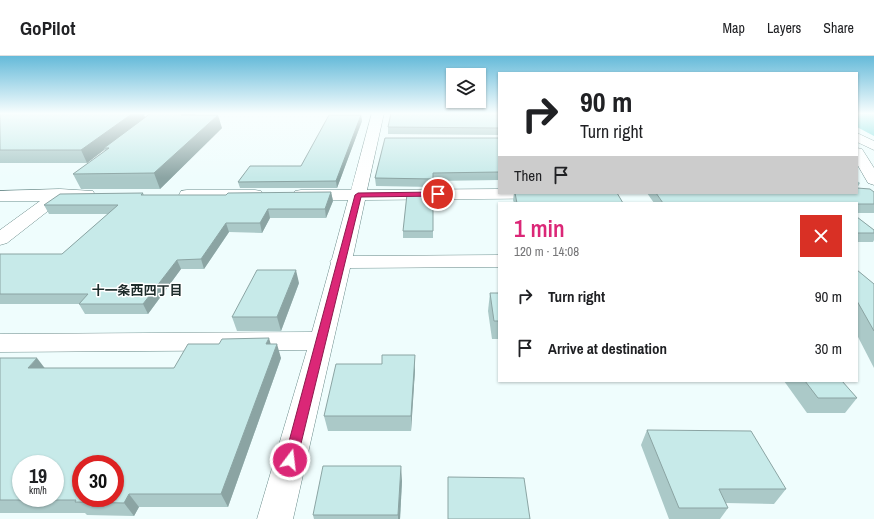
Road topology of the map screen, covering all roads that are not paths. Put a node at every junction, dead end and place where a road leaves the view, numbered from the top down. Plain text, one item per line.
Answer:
1 (378, 135) edge
2 (858, 141) edge
3 (858, 143) edge
4 (874, 146) edge
5 (874, 180) edge
6 (76, 181) edge
7 (498, 194) edge
8 (57, 195) junction
9 (105, 195) edge
10 (168, 195) edge
11 (358, 195) junction
12 (0, 196) edge
13 (0, 239) edge
14 (498, 261) edge
15 (340, 262) junction
16 (322, 341) junction
17 (0, 344) edge
18 (275, 519) edge

1 - 11 street
2 - 4 street
3 - 5 street
6 - 8 street
7 - 11 street
8 - 9 street
8 - 12 street
8 - 13 street
10 - 11 street
11 - 15 street
14 - 15 street
15 - 16 street
16 - 17 street
16 - 18 street

